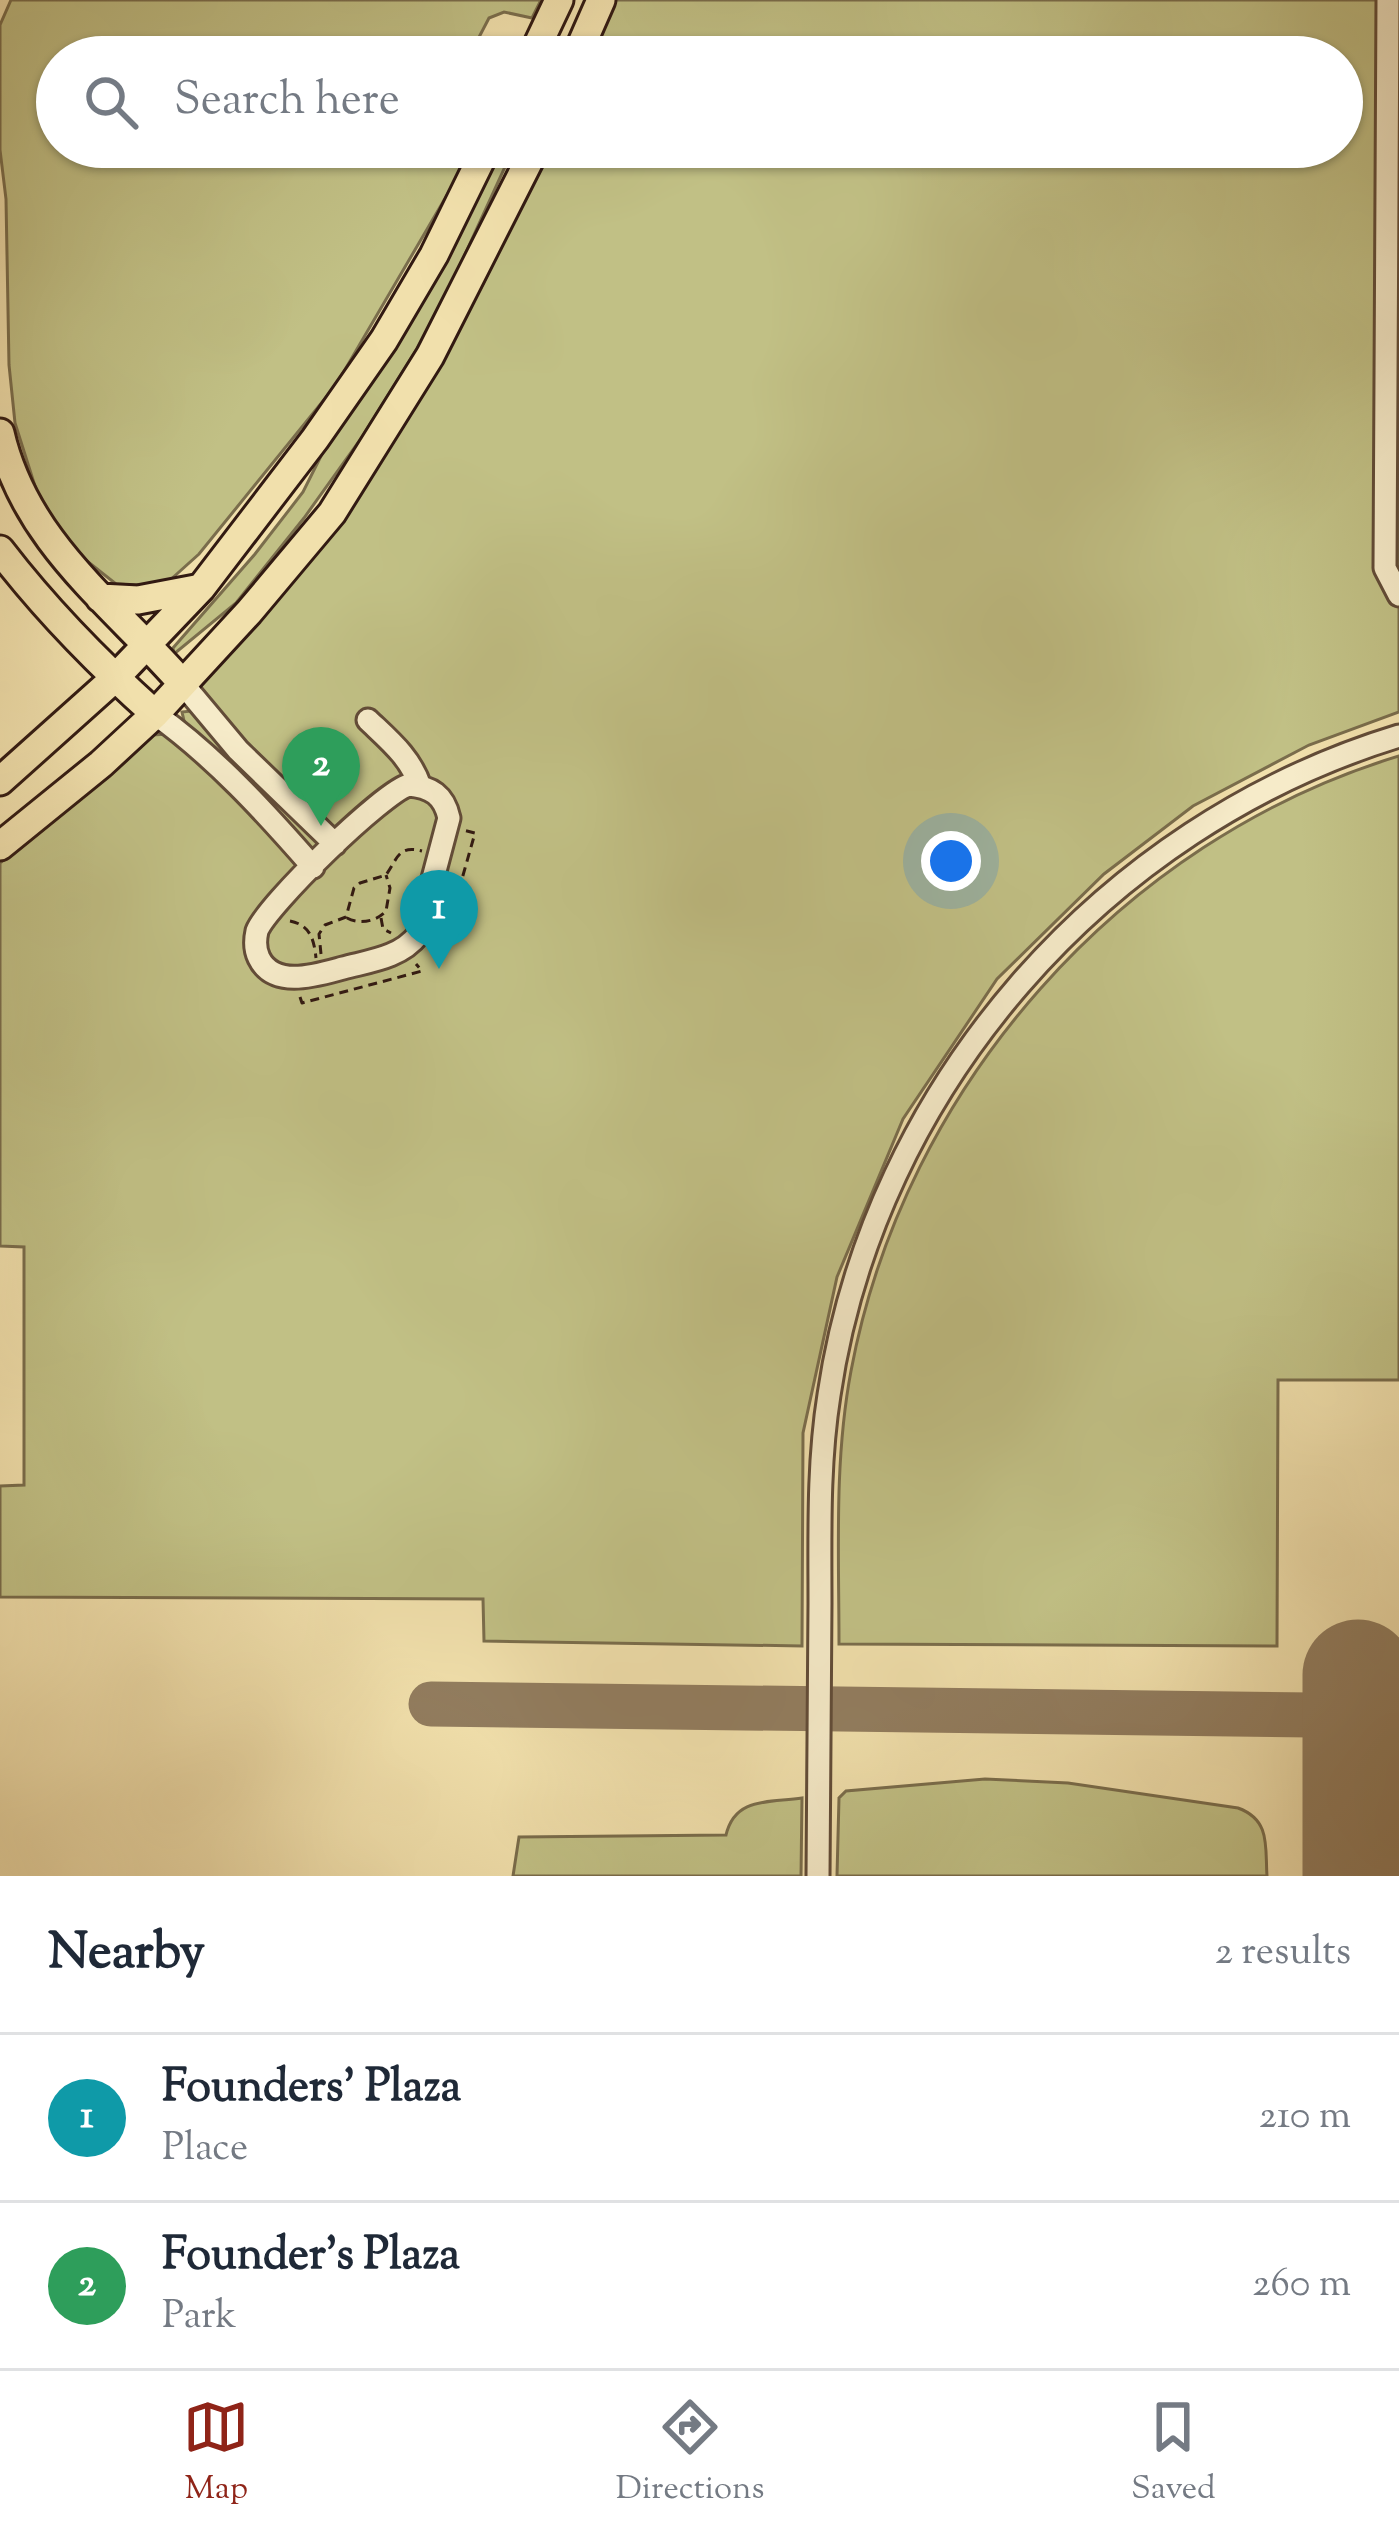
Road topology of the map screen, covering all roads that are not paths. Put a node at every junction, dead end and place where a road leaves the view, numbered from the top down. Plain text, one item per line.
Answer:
1 (559, 0) edge
2 (601, 0) edge
3 (1388, 0) edge
4 (542, 36) edge
5 (585, 36) edge
6 (477, 168) edge
7 (527, 168) edge
8 (0, 433) edge
9 (0, 550) edge
10 (201, 588) junction
11 (1399, 595) edge
12 (100, 598) junction
13 (148, 644) junction
14 (116, 678) junction
15 (182, 683) junction
16 (155, 713) junction
17 (368, 720) dead end
18 (1399, 736) edge
19 (238, 750) junction
20 (218, 768) junction
21 (0, 781) edge
22 (420, 786) junction
23 (287, 797) junction
24 (267, 814) junction
25 (334, 844) junction
26 (0, 846) edge
27 (313, 867) junction
28 (818, 1876) edge

1 - 4 main road
2 - 5 main road
3 - 11 lane
6 - 10 main road
7 - 15 main road
8 - 12 main road
9 - 14 main road
10 - 12 main road
10 - 13 main road
12 - 13 main road
13 - 14 main road
13 - 15 main road
14 - 16 main road
14 - 21 main road
15 - 16 main road
15 - 19 lane
16 - 20 lane
16 - 26 main road
17 - 22 lane
18 - 28 lane
19 - 20 lane
19 - 23 lane
20 - 24 lane
22 - 25 lane
22 - 27 lane
23 - 24 lane
23 - 25 lane
24 - 27 lane
25 - 27 lane

